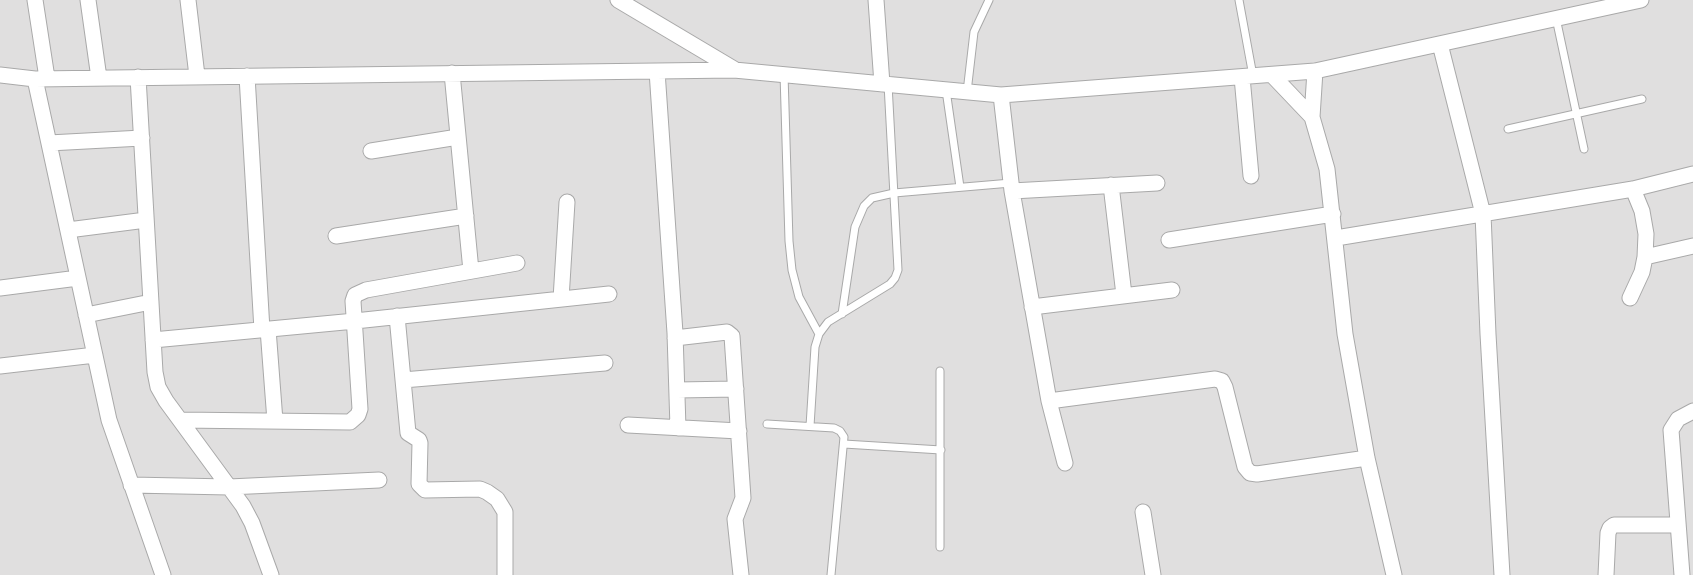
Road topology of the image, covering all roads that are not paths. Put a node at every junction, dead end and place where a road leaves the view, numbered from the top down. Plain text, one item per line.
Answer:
1 (35, 0) edge
2 (88, 0) edge
3 (188, 0) edge
4 (876, 0) edge
5 (989, 0) edge
6 (1239, 0) edge
7 (1641, 0) edge
8 (623, 1) edge
9 (1556, 18) junction
10 (1440, 44) junction
11 (734, 70) junction
12 (657, 71) junction
13 (1315, 71) junction
14 (452, 73) junction
15 (784, 74) junction
16 (1272, 75) junction
17 (0, 76) edge
18 (197, 76) junction
19 (246, 76) junction
20 (138, 77) junction
21 (1248, 77) junction
22 (41, 78) junction
23 (99, 78) junction
24 (885, 84) junction
25 (946, 90) junction
26 (967, 92) junction
27 (1001, 95) junction
28 (1642, 99) dead end
29 (1576, 114) junction
30 (1312, 117) junction
31 (1508, 129) dead end
32 (142, 138) junction
33 (458, 138) junction
34 (49, 143) junction
35 (1584, 149) dead end
36 (371, 151) dead end
37 (1693, 174) edge
38 (1251, 176) dead end
39 (1157, 183) dead end
40 (1111, 185) junction
41 (960, 187) junction
42 (1011, 187) junction
43 (1633, 189) junction
44 (894, 193) junction
45 (567, 202) dead end
46 (1333, 214) junction
47 (1484, 214) junction
48 (466, 216) junction
49 (146, 220) junction
50 (68, 230) junction
51 (336, 236) dead end
52 (1336, 238) junction
53 (1169, 240) dead end
54 (1693, 246) edge
55 (1645, 257) junction
56 (517, 263) dead end
57 (471, 271) junction
58 (78, 278) junction
59 (0, 288) edge
60 (1172, 290) dead end
61 (609, 294) dead end
62 (1124, 295) junction
63 (1630, 298) dead end
64 (561, 299) junction
65 (151, 302) junction
66 (1032, 307) junction
67 (842, 314) junction
68 (86, 315) junction
69 (397, 316) junction
70 (354, 321) junction
71 (265, 330) junction
72 (819, 334) junction
73 (675, 338) junction
74 (153, 340) junction
75 (95, 356) junction
76 (605, 363) dead end
77 (0, 366) edge
78 (940, 371) dead end
79 (403, 380) junction
80 (736, 389) junction
81 (677, 390) junction
82 (1049, 400) junction
83 (1693, 411) edge
84 (180, 420) junction
85 (275, 421) junction
86 (767, 424) dead end
87 (628, 426) dead end
88 (810, 426) junction
89 (678, 428) junction
90 (739, 431) junction
91 (844, 444) junction
92 (941, 450) junction
93 (1367, 458) junction
94 (1065, 464) dead end
95 (379, 480) dead end
96 (131, 485) junction
97 (229, 487) junction
98 (1143, 512) dead end
99 (1678, 525) junction
100 (940, 547) dead end
101 (163, 575) edge
102 (271, 575) edge
103 (505, 575) edge
104 (741, 575) edge
105 (831, 575) edge
106 (1153, 575) edge
107 (1394, 575) edge
108 (1502, 575) edge
109 (1606, 575) edge
110 (1682, 575) edge

1 - 22 street
2 - 23 street
3 - 18 street
4 - 24 street
5 - 26 lane
6 - 21 lane
7 - 9 street
8 - 11 street
9 - 10 street
9 - 29 lane
10 - 13 street
10 - 47 street
11 - 12 street
11 - 15 street
12 - 14 street
12 - 73 street
13 - 16 street
13 - 30 street
14 - 19 street
14 - 33 street
15 - 24 street
15 - 72 lane
16 - 21 street
16 - 30 street
17 - 22 street
18 - 19 street
18 - 20 street
19 - 71 street
20 - 23 street
20 - 32 street
21 - 27 street
21 - 38 street
22 - 23 street
22 - 34 street
24 - 25 street
24 - 44 lane
25 - 26 street
25 - 41 lane
26 - 27 street
27 - 42 street
28 - 29 lane
29 - 31 lane
29 - 35 lane
30 - 46 street
32 - 34 street
32 - 49 street
33 - 36 street
33 - 48 street
34 - 50 street
37 - 43 street
39 - 40 street
40 - 42 street
40 - 62 street
41 - 42 lane
41 - 44 lane
42 - 66 street
43 - 47 street
43 - 55 street
44 - 67 lane
44 - 67 lane
45 - 64 street
46 - 52 street
46 - 53 street
47 - 52 street
47 - 108 street
48 - 51 street
48 - 57 street
49 - 50 street
49 - 65 street
50 - 58 street
52 - 93 street
54 - 55 street
55 - 63 street
56 - 57 street
57 - 70 street
58 - 59 street
58 - 68 street
60 - 62 street
61 - 64 street
62 - 66 street
64 - 69 street
65 - 68 street
65 - 74 street
66 - 82 street
67 - 72 lane
68 - 75 street
69 - 70 street
69 - 79 street
70 - 71 street
70 - 85 street
71 - 74 street
71 - 85 street
72 - 88 lane
73 - 80 street
73 - 81 street
74 - 84 street
75 - 77 street
75 - 96 street
76 - 79 street
78 - 92 lane
79 - 103 street
80 - 81 street
80 - 90 street
81 - 89 street
82 - 93 street
82 - 94 street
83 - 99 street
84 - 85 street
84 - 97 street
86 - 88 lane
87 - 89 street
88 - 91 lane
89 - 90 street
90 - 104 street
91 - 92 lane
91 - 105 lane
92 - 100 lane
93 - 107 street
95 - 97 street
96 - 97 street
96 - 101 street
97 - 102 street
98 - 106 street
99 - 109 street
99 - 110 street

